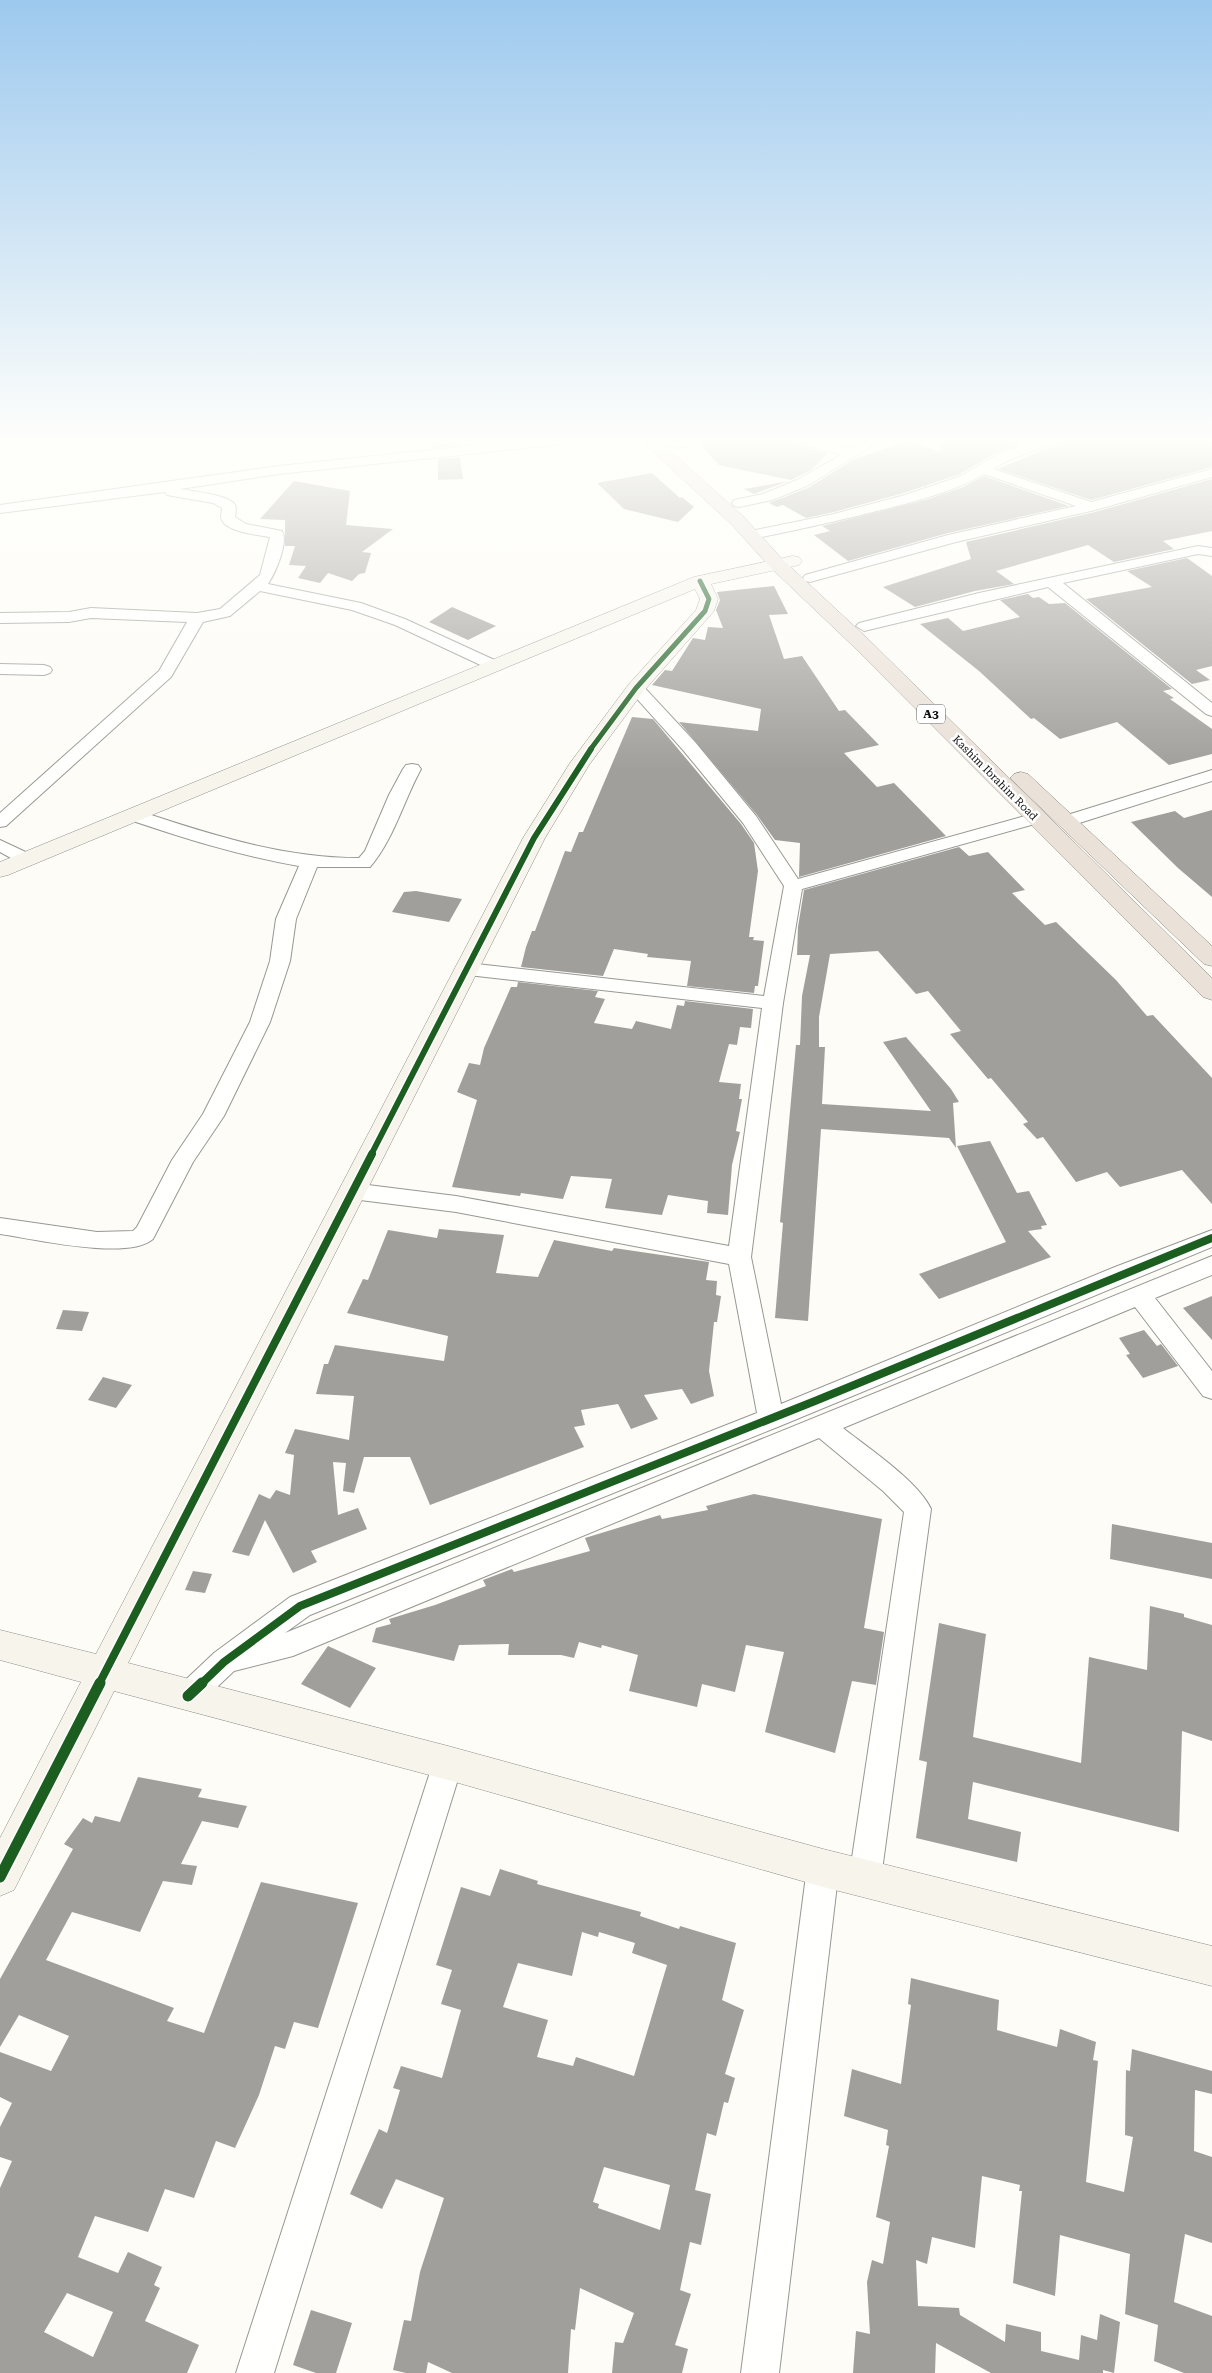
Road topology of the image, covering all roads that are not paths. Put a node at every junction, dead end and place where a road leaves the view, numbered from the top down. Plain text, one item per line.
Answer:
1 (275, 550) edge
2 (773, 550) edge
3 (911, 550) edge
4 (1212, 552) edge
5 (784, 562) junction
6 (810, 578) junction
7 (700, 581) junction
8 (1053, 583) junction
9 (258, 586) junction
10 (0, 618) edge
11 (197, 618) junction
12 (864, 626) junction
13 (495, 666) junction
14 (0, 669) edge
15 (44, 670) dead end
16 (636, 688) junction
17 (1212, 711) edge
18 (412, 769) dead end
19 (1212, 775) edge
20 (133, 815) junction
21 (1036, 818) junction
22 (1067, 821) junction
23 (0, 822) edge
24 (0, 846) edge
25 (26, 859) junction
26 (310, 860) junction
27 (0, 870) edge
28 (792, 886) junction
29 (1212, 960) edge
30 (468, 969) junction
31 (1212, 992) edge
32 (772, 1003) junction
33 (352, 1191) junction
34 (0, 1226) edge
35 (1212, 1238) edge
36 (739, 1256) junction
37 (1212, 1265) edge
38 (1139, 1295) junction
39 (1212, 1388) edge
40 (771, 1418) junction
41 (823, 1426) junction
42 (0, 1645) edge
43 (224, 1662) junction
44 (104, 1672) junction
45 (188, 1696) junction
46 (448, 1763) junction
47 (823, 1868) junction
48 (0, 1877) edge
49 (865, 1878) junction
50 (1212, 1966) edge
51 (254, 2373) edge
52 (760, 2373) edge

1 - 9 street
2 - 5 highway, Kashim Ibrahim Road / A3
3 - 6 street
4 - 8 street
5 - 6 highway, Kashim Ibrahim Road / A3
5 - 7 main road
5 - 21 highway, Kashim Ibrahim Road / A3
6 - 12 highway, Kashim Ibrahim Road / A3
7 - 13 main road
7 - 16 main road
8 - 12 street
8 - 17 street
9 - 11 street
9 - 13 street
10 - 11 street
11 - 23 street
12 - 22 highway, Kashim Ibrahim Road / A3
13 - 20 main road
14 - 15 street
16 - 28 street
16 - 30 main road
18 - 26 street
19 - 22 street
20 - 25 main road
20 - 26 street
21 - 28 street
21 - 31 highway, Kashim Ibrahim Road / A3
22 - 29 highway, Kashim Ibrahim Road / A3
24 - 25 street
25 - 27 main road
26 - 34 street
28 - 32 street
30 - 32 street
30 - 33 main road
32 - 36 street
33 - 36 street
33 - 44 main road
35 - 40 street
36 - 40 street
37 - 38 street
38 - 39 street
38 - 41 street
40 - 43 street
41 - 43 street
41 - 49 street
42 - 44 main road
43 - 45 street
44 - 45 main road
44 - 48 main road
45 - 46 main road
46 - 47 main road
46 - 51 street
47 - 49 main road
47 - 52 street
49 - 50 main road

